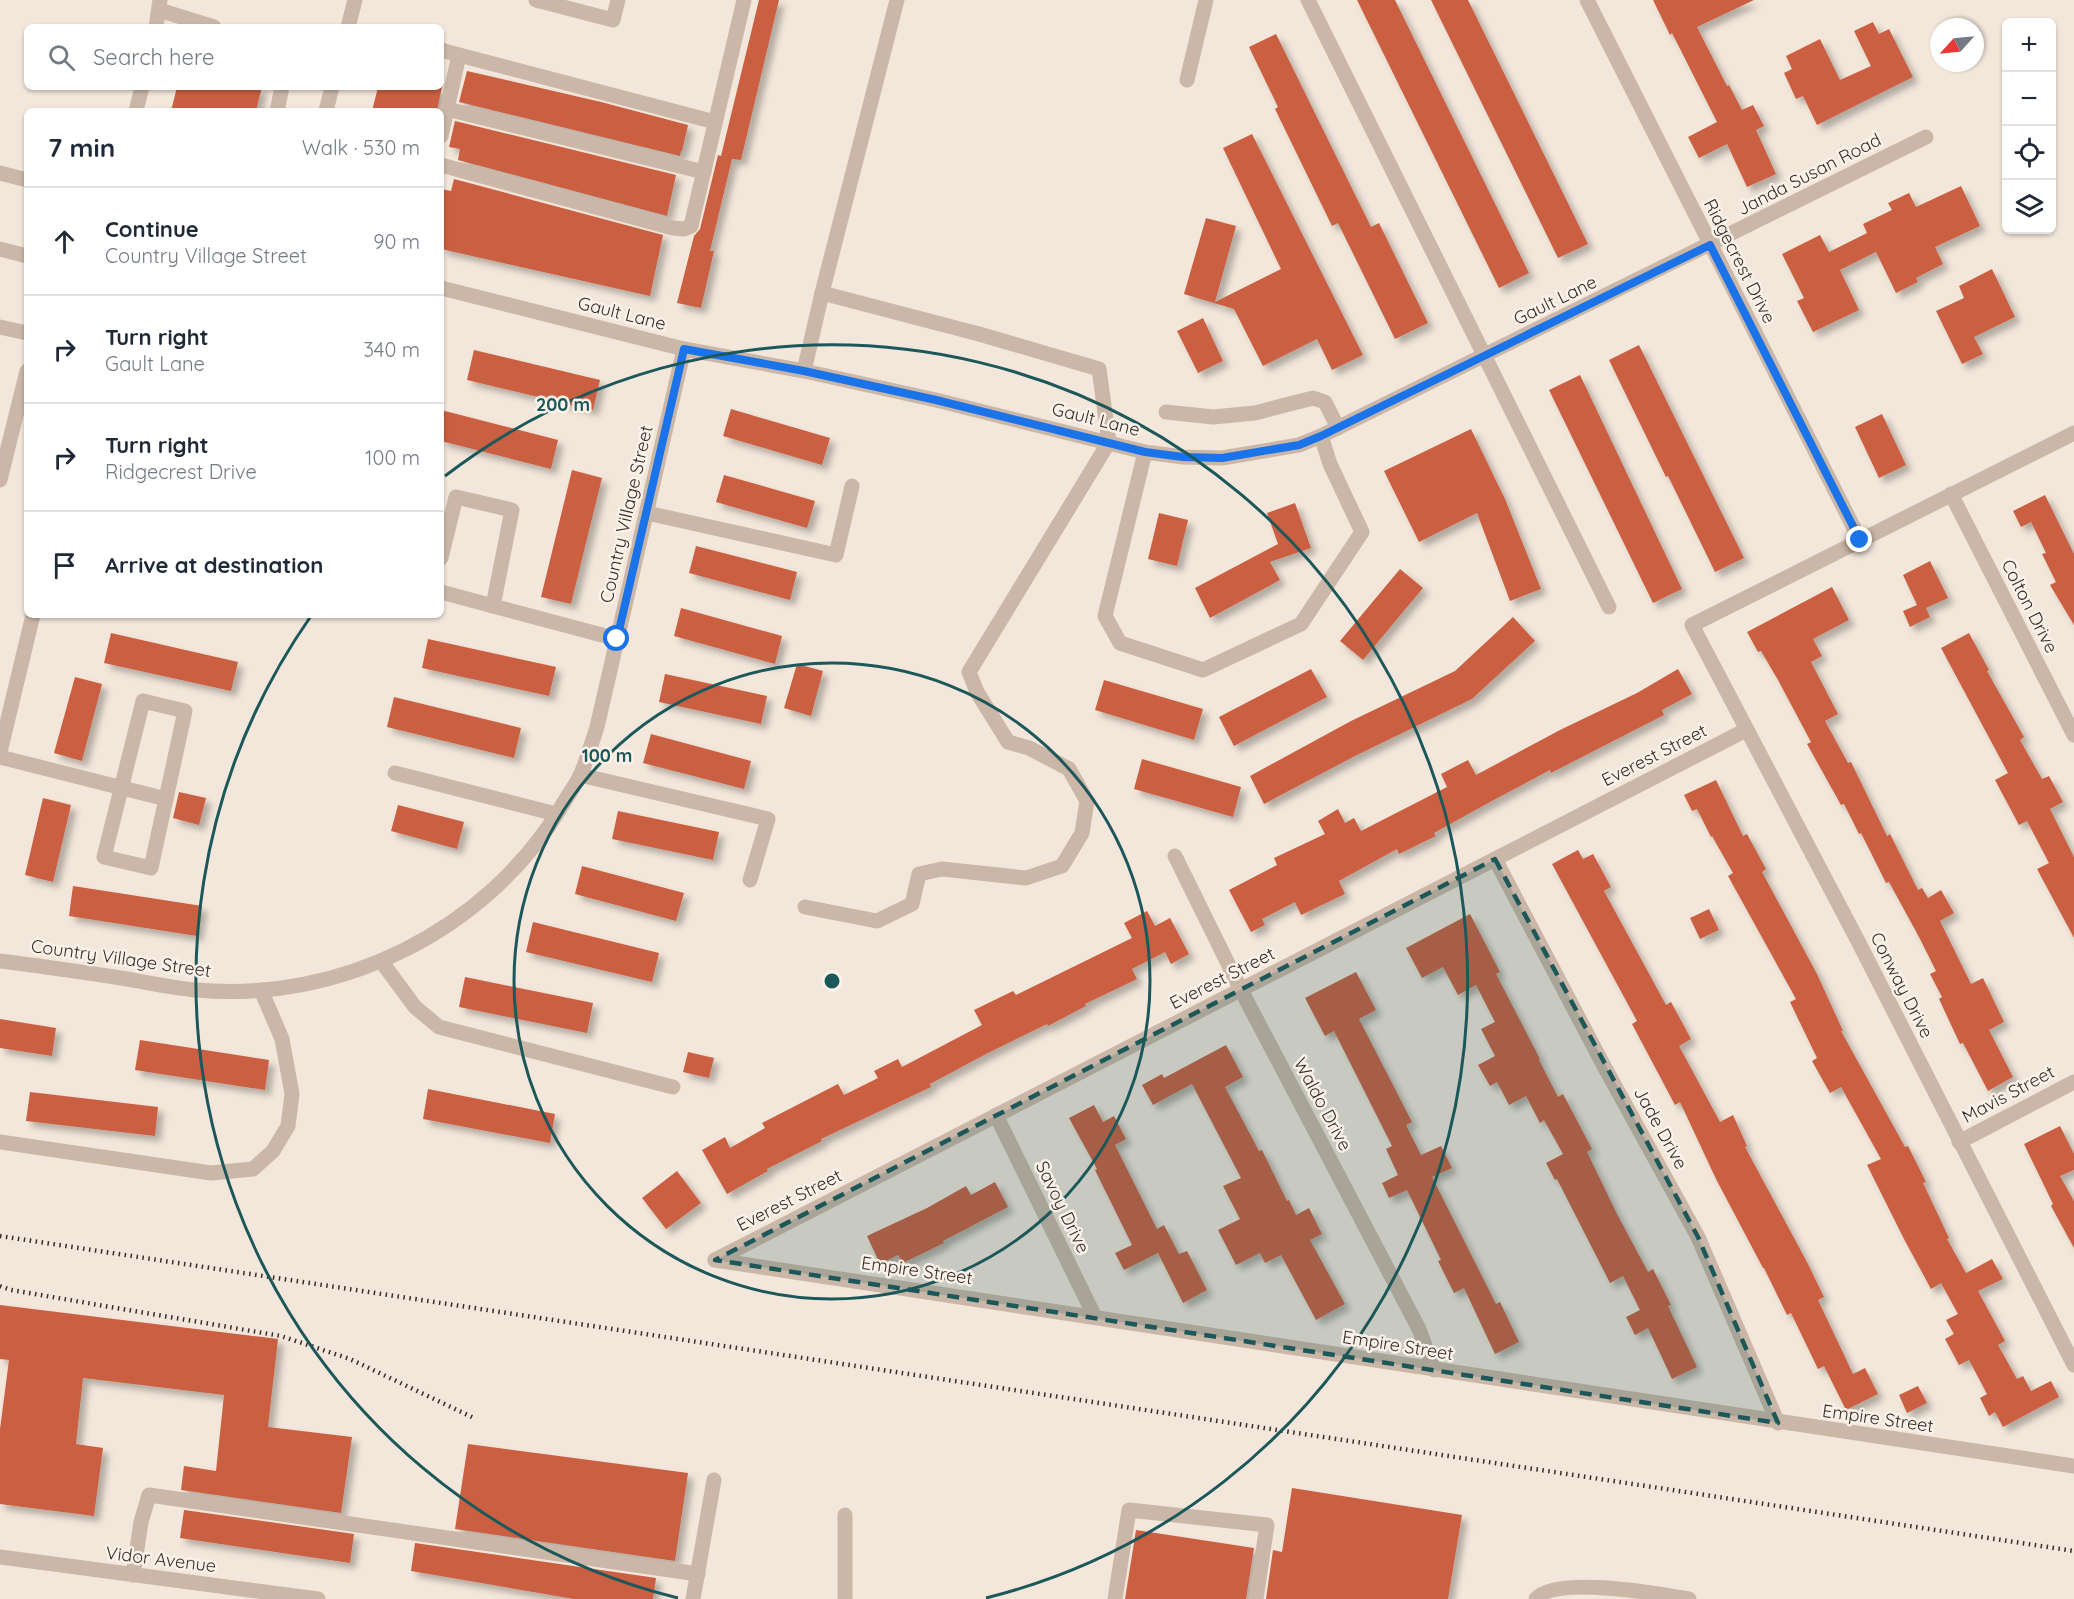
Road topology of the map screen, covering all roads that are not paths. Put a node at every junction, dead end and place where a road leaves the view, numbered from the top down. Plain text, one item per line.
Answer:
1 (356, 0) edge
2 (536, 0) edge
3 (618, 0) edge
4 (744, 0) edge
5 (897, 0) edge
6 (1206, 0) edge
7 (1308, 0) edge
8 (1587, 0) edge
9 (159, 5) edge
10 (156, 24) edge
11 (206, 24) edge
12 (350, 24) edge
13 (444, 51) edge
14 (459, 55) junction
15 (1187, 80) dead end
16 (141, 90) edge
17 (281, 90) edge
18 (331, 90) edge
19 (137, 108) edge
20 (278, 108) edge
21 (327, 108) edge
22 (447, 109) junction
23 (444, 122) edge
24 (715, 122) junction
25 (1926, 137) dead end
26 (444, 166) edge
27 (704, 172) junction
28 (0, 173) edge
29 (24, 179) edge
30 (1710, 245) junction
31 (0, 249) edge
32 (24, 255) edge
33 (444, 289) edge
34 (822, 293) junction
35 (0, 327) edge
36 (24, 332) edge
37 (684, 349) junction
38 (1485, 356) junction
39 (804, 371) junction
40 (24, 383) edge
41 (1166, 412) dead end
42 (1338, 428) junction
43 (2074, 433) edge
44 (1321, 436) junction
45 (1109, 442) junction
46 (1145, 452) junction
47 (0, 480) edge
48 (852, 486) dead end
49 (1950, 494) junction
50 (646, 513) junction
51 (1860, 540) junction
52 (444, 546) edge
53 (444, 593) edge
54 (493, 606) junction
55 (1609, 607) dead end
56 (32, 618) edge
57 (617, 639) junction
58 (1746, 730) junction
59 (2074, 735) edge
60 (0, 752) edge
61 (0, 757) edge
62 (395, 773) dead end
63 (580, 775) junction
64 (121, 788) junction
65 (166, 799) junction
66 (556, 814) junction
67 (1175, 856) dead end
68 (1495, 859) junction
69 (750, 880) dead end
70 (805, 907) dead end
71 (0, 961) edge
72 (381, 961) junction
73 (261, 990) junction
74 (1241, 990) junction
75 (2074, 1082) edge
76 (673, 1088) dead end
77 (996, 1115) junction
78 (0, 1142) edge
79 (1959, 1142) junction
80 (716, 1260) joint
81 (1094, 1316) junction
82 (2074, 1365) edge
83 (1434, 1370) junction
84 (1778, 1423) junction
85 (2074, 1466) edge
86 (714, 1480) dead end
87 (845, 1515) dead end
88 (0, 1557) edge
89 (698, 1574) junction
90 (133, 1575) junction
91 (1538, 1597) edge
92 (318, 1599) edge
93 (693, 1599) edge
94 (845, 1599) edge
95 (1115, 1599) edge
96 (1256, 1599) edge
97 (1689, 1599) edge

1 - 12 street
2 - 3 street
4 - 24 street
5 - 34 street
6 - 15 street
7 - 38 street
8 - 30 street, Ridgecrest Drive
9 - 10 street
9 - 11 street
13 - 14 street
14 - 22 street
14 - 24 street
16 - 19 street
17 - 20 street
18 - 21 street
22 - 23 street
22 - 27 street
24 - 27 street
25 - 30 street, Janda Susan Road
26 - 27 street
28 - 29 street
30 - 38 street, Gault Lane
30 - 51 street, Ridgecrest Drive
31 - 32 street
33 - 37 street, Gault Lane
34 - 39 street
34 - 45 street
35 - 36 street
37 - 39 street, Gault Lane
37 - 50 street, Country Village Street
38 - 42 street, Gault Lane
38 - 55 street
39 - 45 street, Gault Lane
40 - 47 street
41 - 42 street
42 - 44 street, Gault Lane
43 - 49 street
44 - 46 street, Gault Lane
44 - 46 street
45 - 46 street, Gault Lane
45 - 70 street
48 - 50 street
49 - 51 street
49 - 59 street, Colton Drive
50 - 57 street, Country Village Street
51 - 58 street, Conway Drive
52 - 54 street
53 - 54 street
54 - 57 street
56 - 60 street
57 - 63 street, Country Village Street
58 - 68 street, Everest Street
58 - 79 street, Conway Drive
61 - 64 street
62 - 66 street
63 - 66 street, Country Village Street
63 - 69 street
64 - 65 street
64 - 65 street
64 - 65 street
66 - 72 street, Country Village Street
67 - 74 street, Waldo Drive
68 - 74 street, Everest Street
68 - 84 street, Jade Drive
71 - 73 street, Country Village Street
72 - 73 street, Country Village Street
72 - 76 street
73 - 78 street
74 - 77 street, Everest Street
74 - 83 street, Waldo Drive
75 - 79 street, Mavis Street
77 - 80 street, Everest Street
77 - 81 street, Savoy Drive
79 - 82 street, Conway Drive
80 - 81 street, Empire Street
81 - 83 street, Empire Street
83 - 84 street, Empire Street
84 - 85 street, Empire Street
86 - 89 street
87 - 94 street
88 - 90 street, Vidor Avenue
89 - 90 street
89 - 93 street
90 - 92 street, Vidor Avenue
91 - 97 street
95 - 96 street

